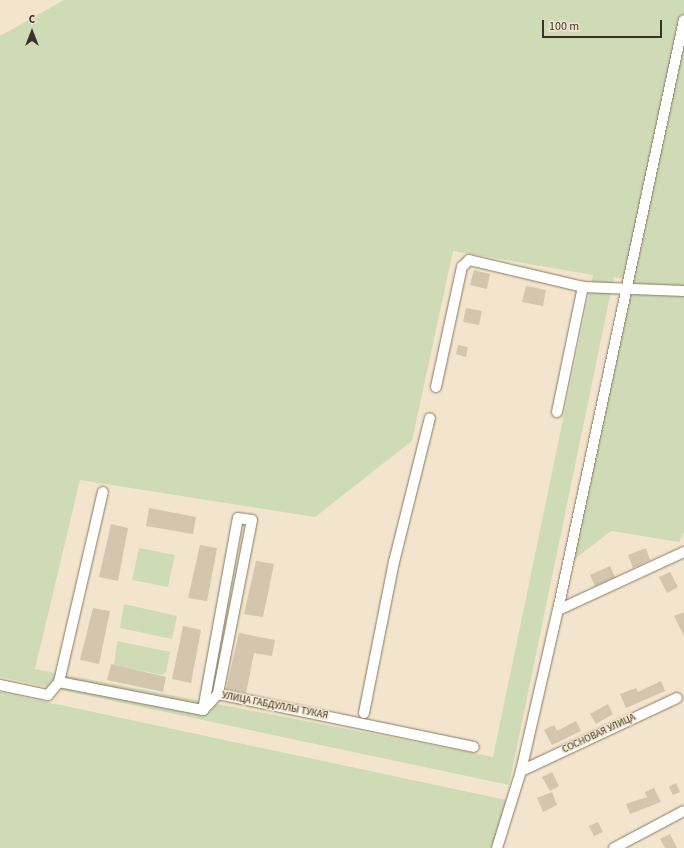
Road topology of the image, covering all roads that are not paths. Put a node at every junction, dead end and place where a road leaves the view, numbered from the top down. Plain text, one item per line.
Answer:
1 (684, 20) edge
2 (583, 287) junction
3 (628, 288) junction
4 (684, 291) edge
5 (436, 387) dead end
6 (557, 412) dead end
7 (430, 418) dead end
8 (103, 492) dead end
9 (684, 552) edge
10 (558, 610) junction
11 (59, 682) junction
12 (0, 685) edge
13 (218, 694) junction
14 (677, 698) dead end
15 (202, 710) junction
16 (364, 713) dead end
17 (474, 747) dead end
18 (521, 770) junction
19 (684, 811) edge
20 (497, 848) edge
21 (614, 848) edge

1 - 3 street
2 - 3 street
2 - 5 street
2 - 6 street
3 - 4 street
3 - 10 street
7 - 16 street
8 - 11 street
9 - 10 street
10 - 18 street
11 - 12 street
11 - 15 street
13 - 15 street, УЛИЦА ГАБДУЛЛЫ ТУКАЯ
13 - 15 street
13 - 17 street, УЛИЦА ГАБДУЛЛЫ ТУКАЯ
14 - 18 street, СОСНОВАЯ УЛИЦА
18 - 20 street
19 - 21 street

